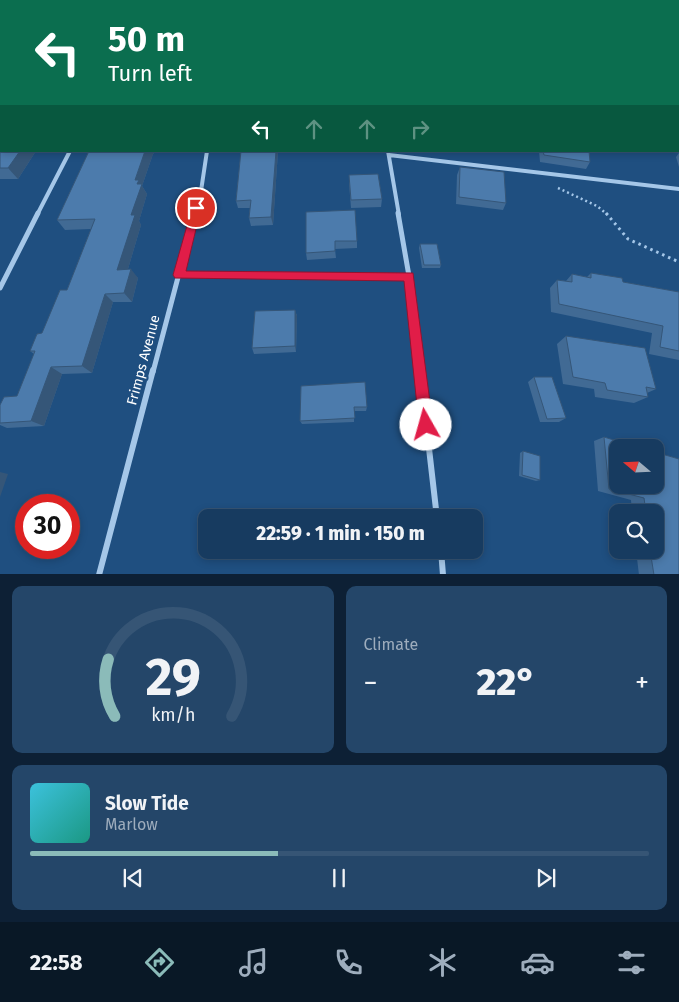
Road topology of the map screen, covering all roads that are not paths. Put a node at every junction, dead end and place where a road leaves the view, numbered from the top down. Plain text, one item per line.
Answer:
1 (69, 152) edge
2 (207, 152) edge
3 (388, 153) edge
4 (679, 189) edge
5 (179, 275) junction
6 (409, 276) junction
7 (0, 288) edge
8 (436, 509) edge
9 (441, 559) edge
10 (99, 574) edge
11 (443, 574) edge

1 - 7 street
2 - 5 street, Frimps Avenue
3 - 4 street
3 - 6 street
5 - 6 lane
5 - 10 street, Frimps Avenue
6 - 8 street
9 - 11 street

